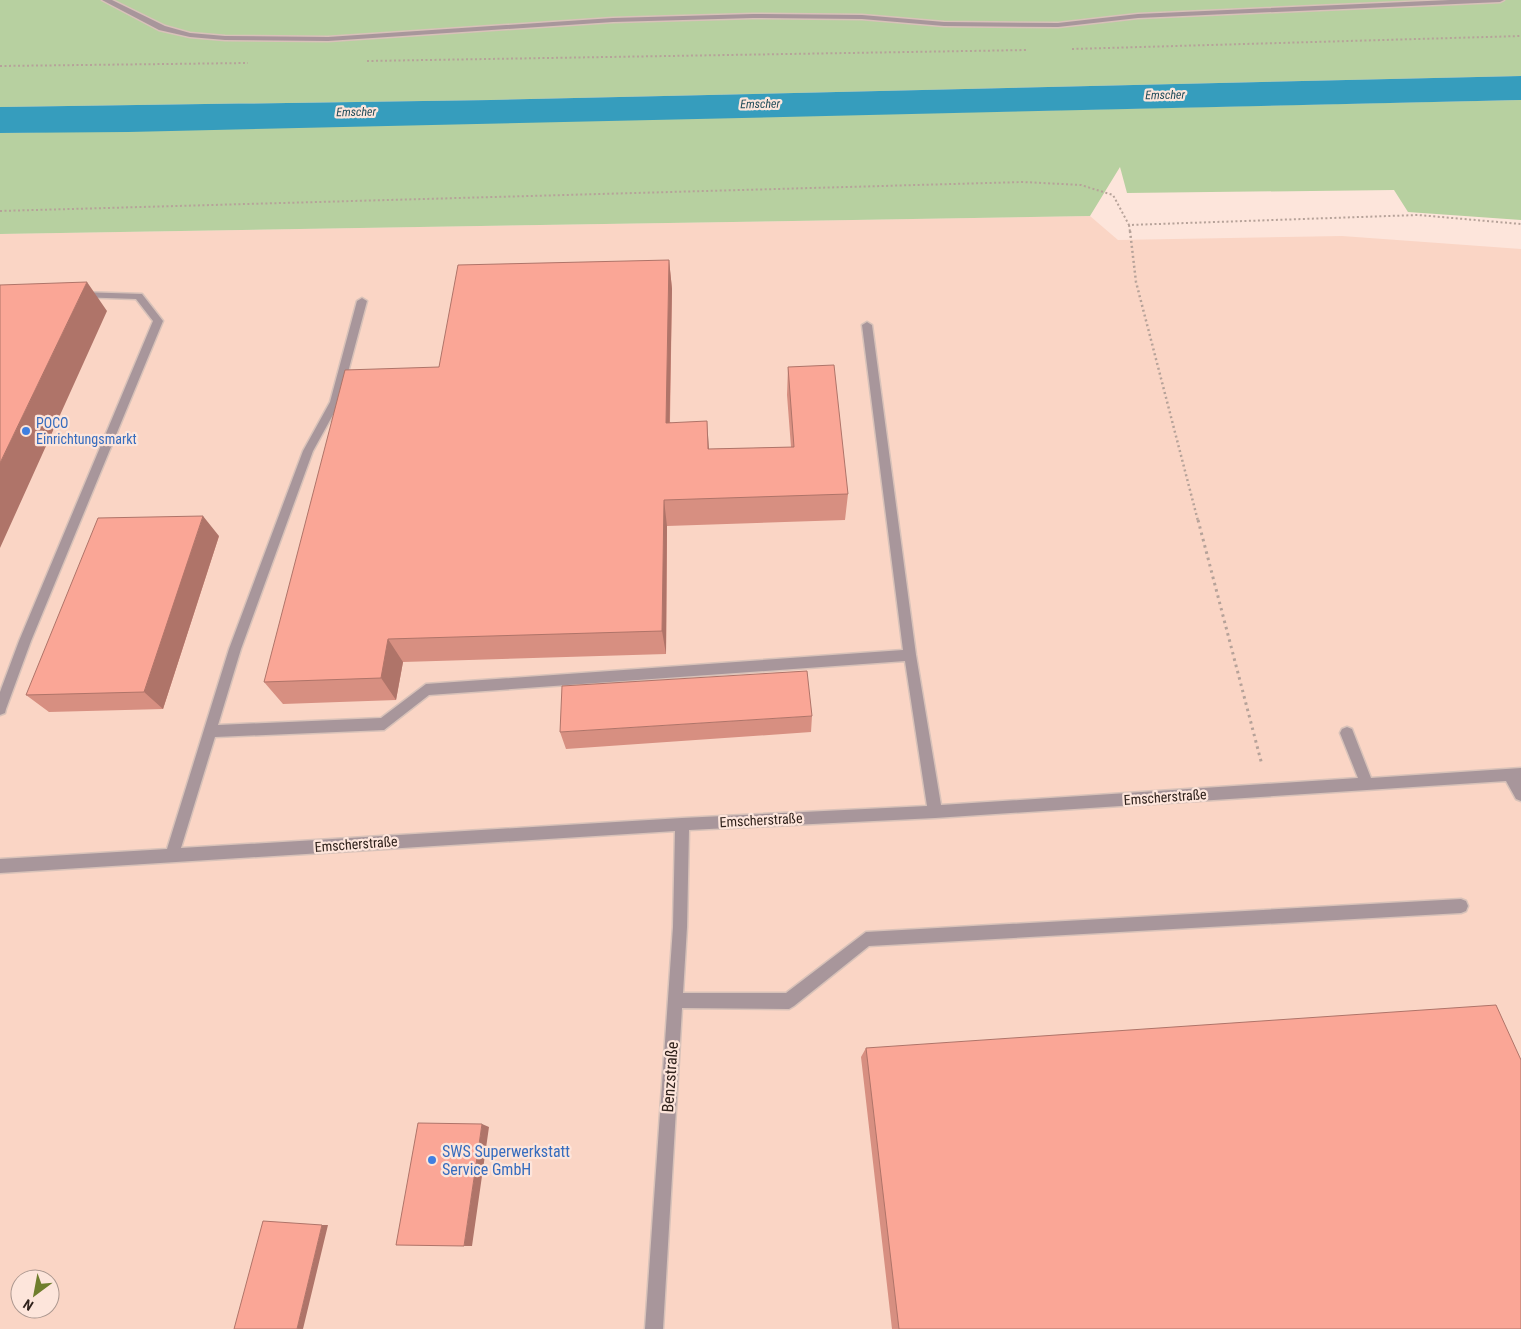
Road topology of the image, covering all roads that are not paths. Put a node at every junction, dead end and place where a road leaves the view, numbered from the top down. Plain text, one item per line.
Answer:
1 (106, 0) edge
2 (1500, 0) edge
3 (71, 295) edge
4 (362, 301) dead end
5 (867, 325) dead end
6 (910, 654) junction
7 (0, 709) edge
8 (210, 730) junction
9 (1347, 733) dead end
10 (1515, 774) edge
11 (1367, 784) junction
12 (1521, 795) edge
13 (935, 812) junction
14 (682, 824) junction
15 (172, 855) junction
16 (0, 866) edge
17 (1461, 906) dead end
18 (676, 1000) junction
19 (654, 1329) edge

1 - 2 street
3 - 7 street
4 - 8 street
5 - 6 street
6 - 8 street
6 - 13 street
8 - 15 street
9 - 11 street
10 - 11 street, Emscherstraße
10 - 12 street
11 - 13 street, Emscherstraße
13 - 14 street, Emscherstraße
14 - 15 street, Emscherstraße
14 - 18 street, Benzstraße
15 - 16 street, Emscherstraße
17 - 18 street
18 - 19 street, Benzstraße

